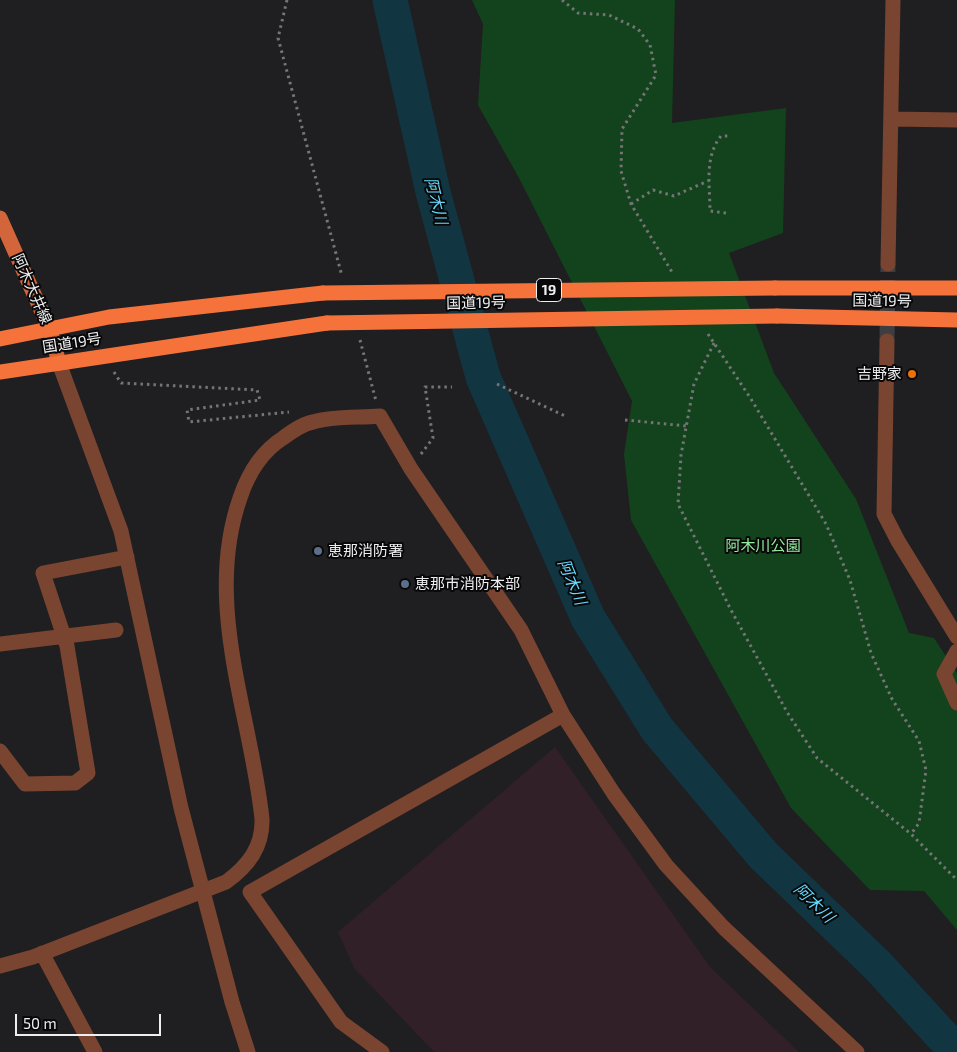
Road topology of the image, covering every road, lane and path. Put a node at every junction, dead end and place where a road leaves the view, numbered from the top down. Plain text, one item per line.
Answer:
1 (287, 0) edge
2 (562, 0) edge
3 (893, 0) edge
4 (890, 119) junction
5 (957, 120) edge
6 (731, 136) dead end
7 (710, 180) junction
8 (631, 204) junction
9 (726, 213) dead end
10 (0, 218) edge
11 (888, 264) tunnel mouth
12 (343, 279) dead end
13 (677, 280) dead end
14 (957, 288) edge
15 (957, 320) edge
16 (705, 328) dead end
17 (50, 330) junction
18 (359, 337) dead end
19 (0, 338) edge
20 (888, 341) tunnel mouth
21 (714, 342) junction
22 (59, 363) junction
23 (112, 370) dead end
24 (0, 372) edge
25 (497, 384) dead end
26 (452, 387) dead end
27 (368, 405) dead end
28 (379, 410) junction
29 (293, 412) dead end
30 (565, 416) dead end
31 (625, 420) dead end
32 (687, 426) junction
33 (411, 469) junction
34 (126, 557) junction
35 (116, 630) dead end
36 (64, 636) junction
37 (957, 637) edge
38 (0, 644) edge
39 (957, 651) edge
40 (957, 703) edge
41 (563, 715) junction
42 (0, 750) edge
43 (911, 834) junction
44 (957, 880) edge
45 (202, 892) junction
46 (42, 953) junction
47 (0, 966) edge
48 (95, 1052) edge
49 (248, 1052) edge
50 (382, 1052) edge
51 (856, 1052) edge

1 - 12 path
2 - 8 path
3 - 4 street
4 - 5 street
4 - 11 street
6 - 7 path
7 - 8 path
7 - 9 path
8 - 13 path
10 - 17 main road, 阿木大井線
14 - 17 highway, 国道19号 / 19, bridge
15 - 22 highway, 国道19号 / 19, bridge
16 - 21 path
17 - 19 highway, 国道19号 / 19
17 - 22 main road, 阿木大井線
18 - 28 path
20 - 37 street
21 - 32 path
21 - 43 path
22 - 24 highway, 国道19号 / 19
22 - 34 street
23 - 29 path
25 - 30 path
26 - 33 path
27 - 28 path
28 - 33 street
28 - 45 street
31 - 32 path
32 - 43 path
33 - 41 street
34 - 36 street
34 - 45 street
35 - 36 street
36 - 38 street
36 - 42 street
39 - 40 street
41 - 50 street
41 - 51 street
43 - 44 path
45 - 46 street
45 - 49 street
46 - 47 street
46 - 48 street

